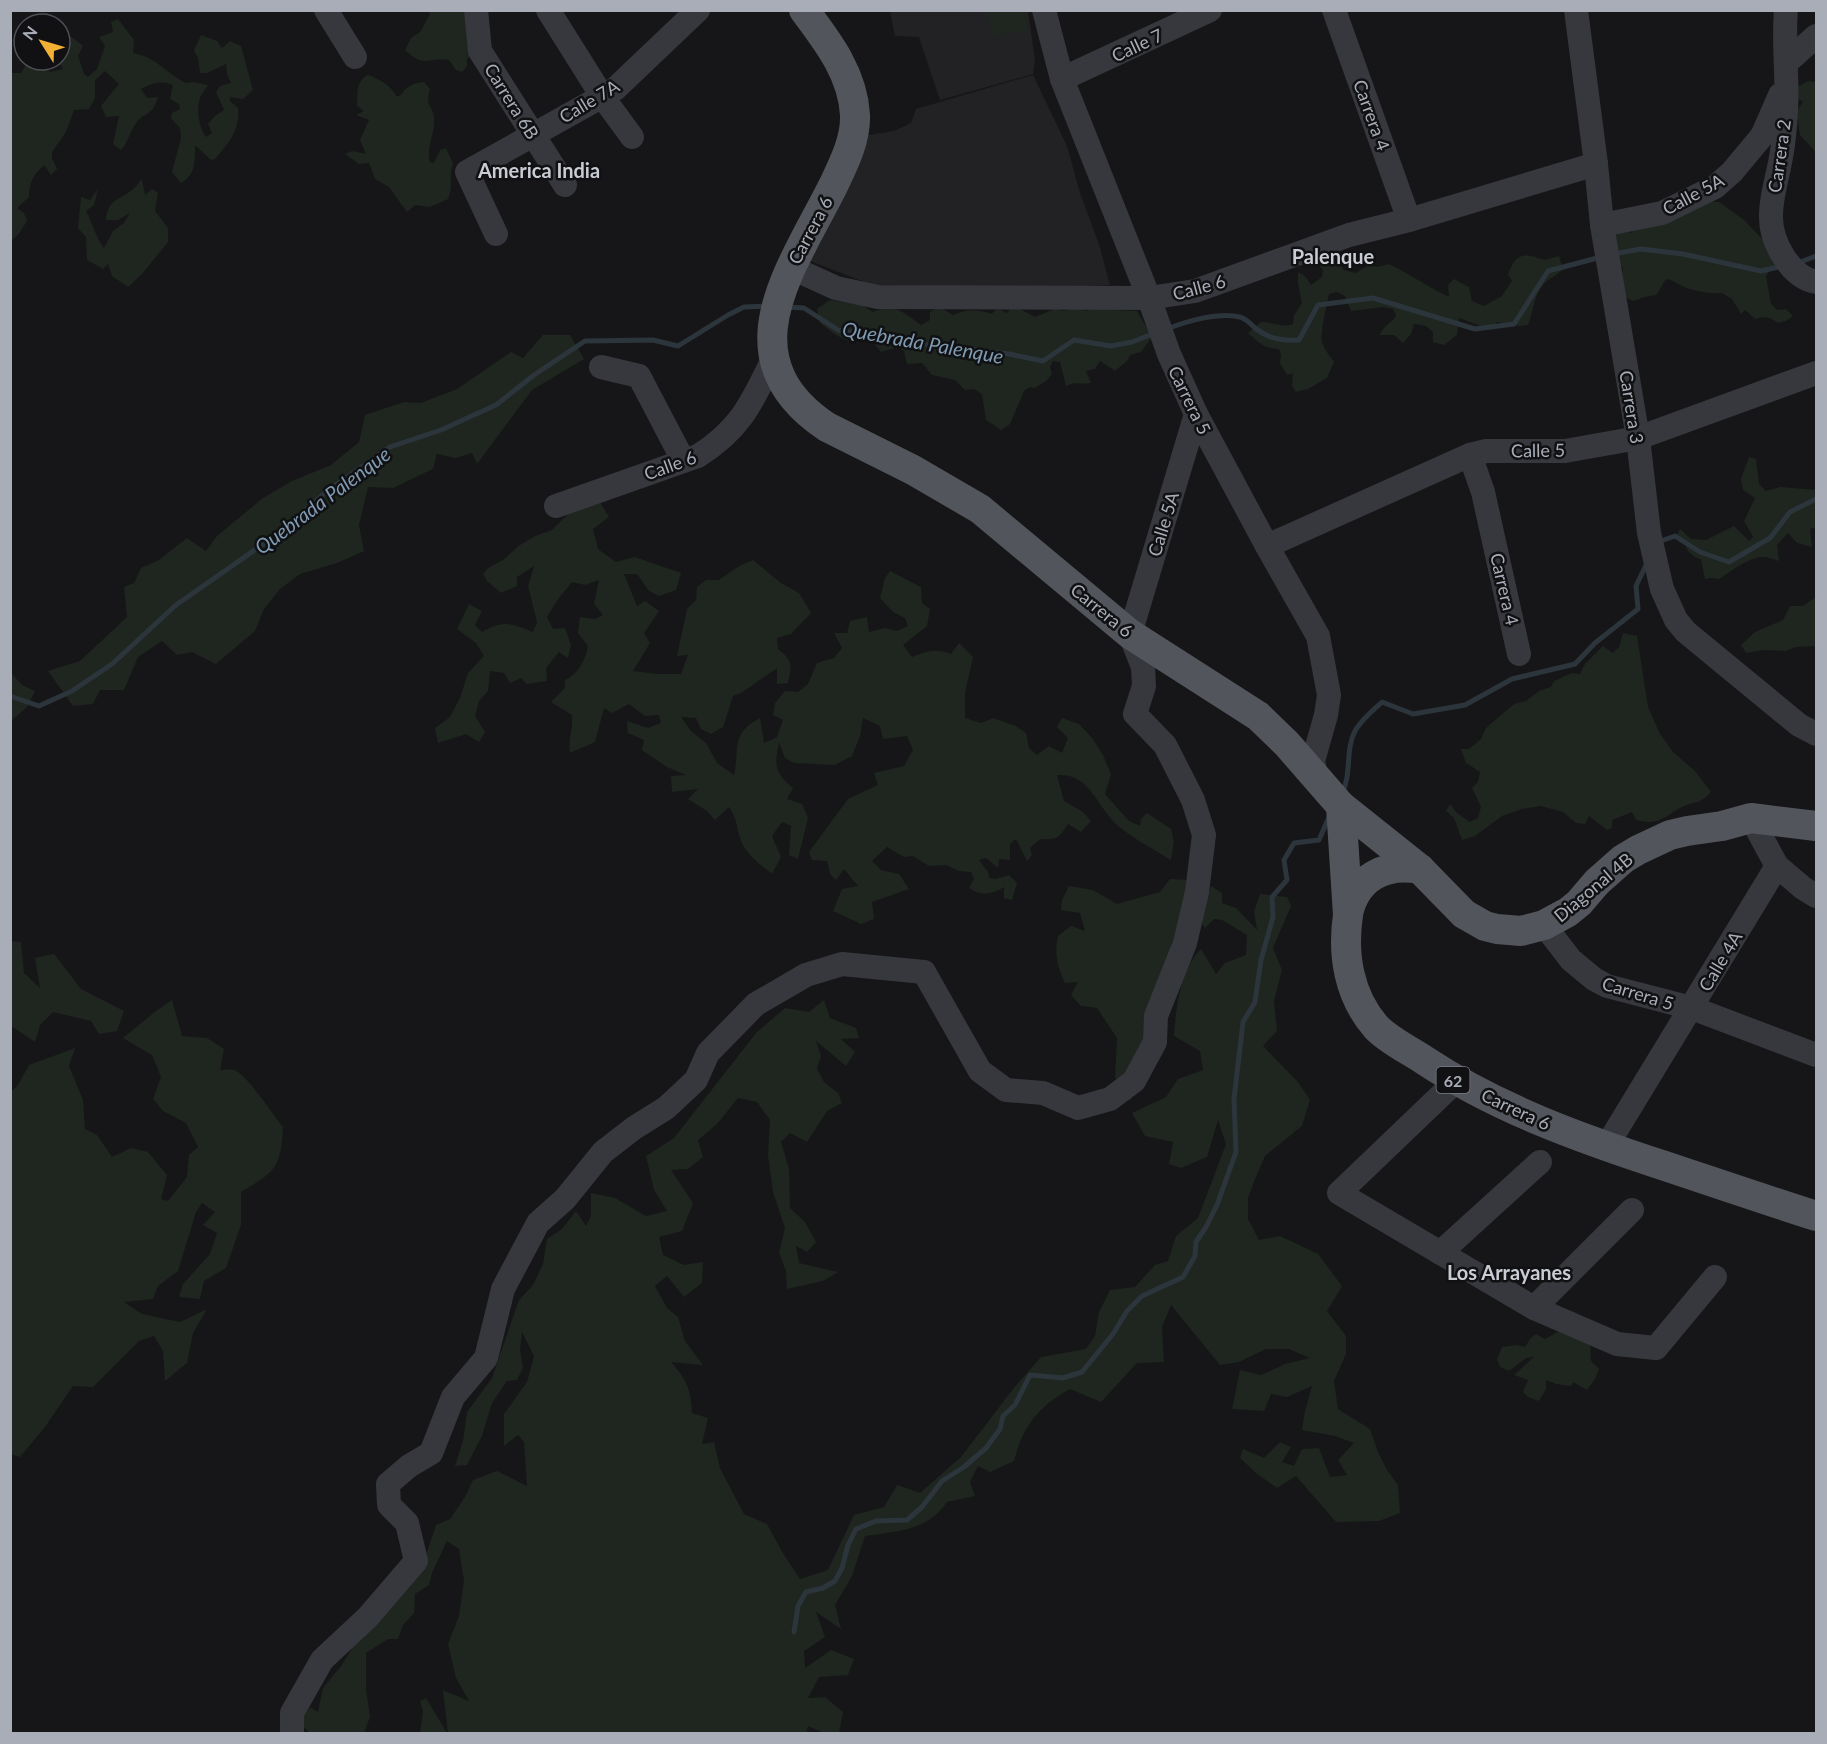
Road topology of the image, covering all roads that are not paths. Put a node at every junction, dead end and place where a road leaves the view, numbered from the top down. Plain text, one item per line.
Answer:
1 (326, 10) edge
2 (476, 10) edge
3 (548, 10) edge
4 (698, 10) edge
5 (804, 10) edge
6 (1044, 10) edge
7 (1210, 10) edge
8 (1334, 10) edge
9 (1576, 10) edge
10 (1785, 10) edge
11 (1816, 36) edge
12 (355, 57) dead end
13 (1786, 63) junction
14 (1062, 79) junction
15 (602, 96) junction
16 (532, 134) junction
17 (632, 137) dead end
18 (1596, 164) junction
19 (565, 185) dead end
20 (1409, 220) junction
21 (1602, 225) junction
22 (496, 234) dead end
23 (786, 275) junction
24 (1810, 280) edge
25 (1152, 308) junction
26 (773, 343) junction
27 (601, 367) dead end
28 (1816, 373) edge
29 (1196, 414) junction
30 (1638, 438) junction
31 (1470, 455) junction
32 (683, 460) junction
33 (556, 506) dead end
34 (1267, 546) junction
35 (1130, 634) junction
36 (1519, 654) dead end
37 (1816, 734) edge
38 (1317, 780) junction
39 (1341, 806) junction
40 (1751, 818) junction
41 (1816, 826) edge
42 (1777, 866) junction
43 (1420, 869) junction
44 (1816, 896) edge
45 (1348, 915) junction
46 (1544, 925) junction
47 (1692, 1008) junction
48 (1816, 1055) edge
49 (1456, 1081) junction
50 (1606, 1147) junction
51 (1540, 1162) dead end
52 (1632, 1210) dead end
53 (1816, 1216) edge
54 (1440, 1253) junction
55 (1715, 1277) dead end
56 (1534, 1308) junction
57 (292, 1734) edge

1 - 12 street
2 - 16 street, Carrera 6B
3 - 15 street
4 - 15 street, Calle 7A
5 - 23 main road, Carrera 6
6 - 14 street, Carrera 5
7 - 14 street, Calle 7
8 - 20 street, Carrera 4
9 - 18 street, Carrera 3
10 - 13 street, Carrera 2
11 - 13 street
13 - 21 street, Calle 5A
13 - 24 street, Carrera 2
14 - 25 street, Carrera 5
15 - 16 street, Calle 7A
15 - 17 street
16 - 19 street, Carrera 6B
16 - 22 street, Calle 7A
18 - 20 street, Calle 6
18 - 21 street, Carrera 3
20 - 25 street, Calle 6
21 - 30 street, Carrera 3
23 - 25 street, Calle 6
23 - 26 main road, Carrera 6
25 - 29 street, Carrera 5
26 - 32 street, Calle 6
26 - 35 main road, Carrera 6
27 - 32 street
28 - 30 street, Calle 5
29 - 34 street, Carrera 5
29 - 35 street, Calle 5A
30 - 31 street, Calle 5
30 - 37 street, Carrera 3
31 - 34 street, Calle 5
31 - 36 street, Carrera 4
32 - 33 street, Calle 6
34 - 38 street, Carrera 5
35 - 38 main road, Carrera 6
35 - 57 street
38 - 39 main road, Carrera 6
39 - 43 main road
39 - 45 main road, Carrera 6
40 - 41 main road, Diagonal 4B
40 - 42 street
40 - 46 main road, Diagonal 4B
42 - 44 street
42 - 47 street, Calle 4A
43 - 45 main road, 62
43 - 46 main road
45 - 49 main road, Carrera 6 / 62
46 - 47 street, Carrera 5
47 - 48 street, Carrera 5
47 - 50 street, Calle 4A
49 - 50 main road, Carrera 6 / 62
49 - 54 street
50 - 53 main road, 62
51 - 54 street
52 - 56 street
54 - 56 street
55 - 56 street

